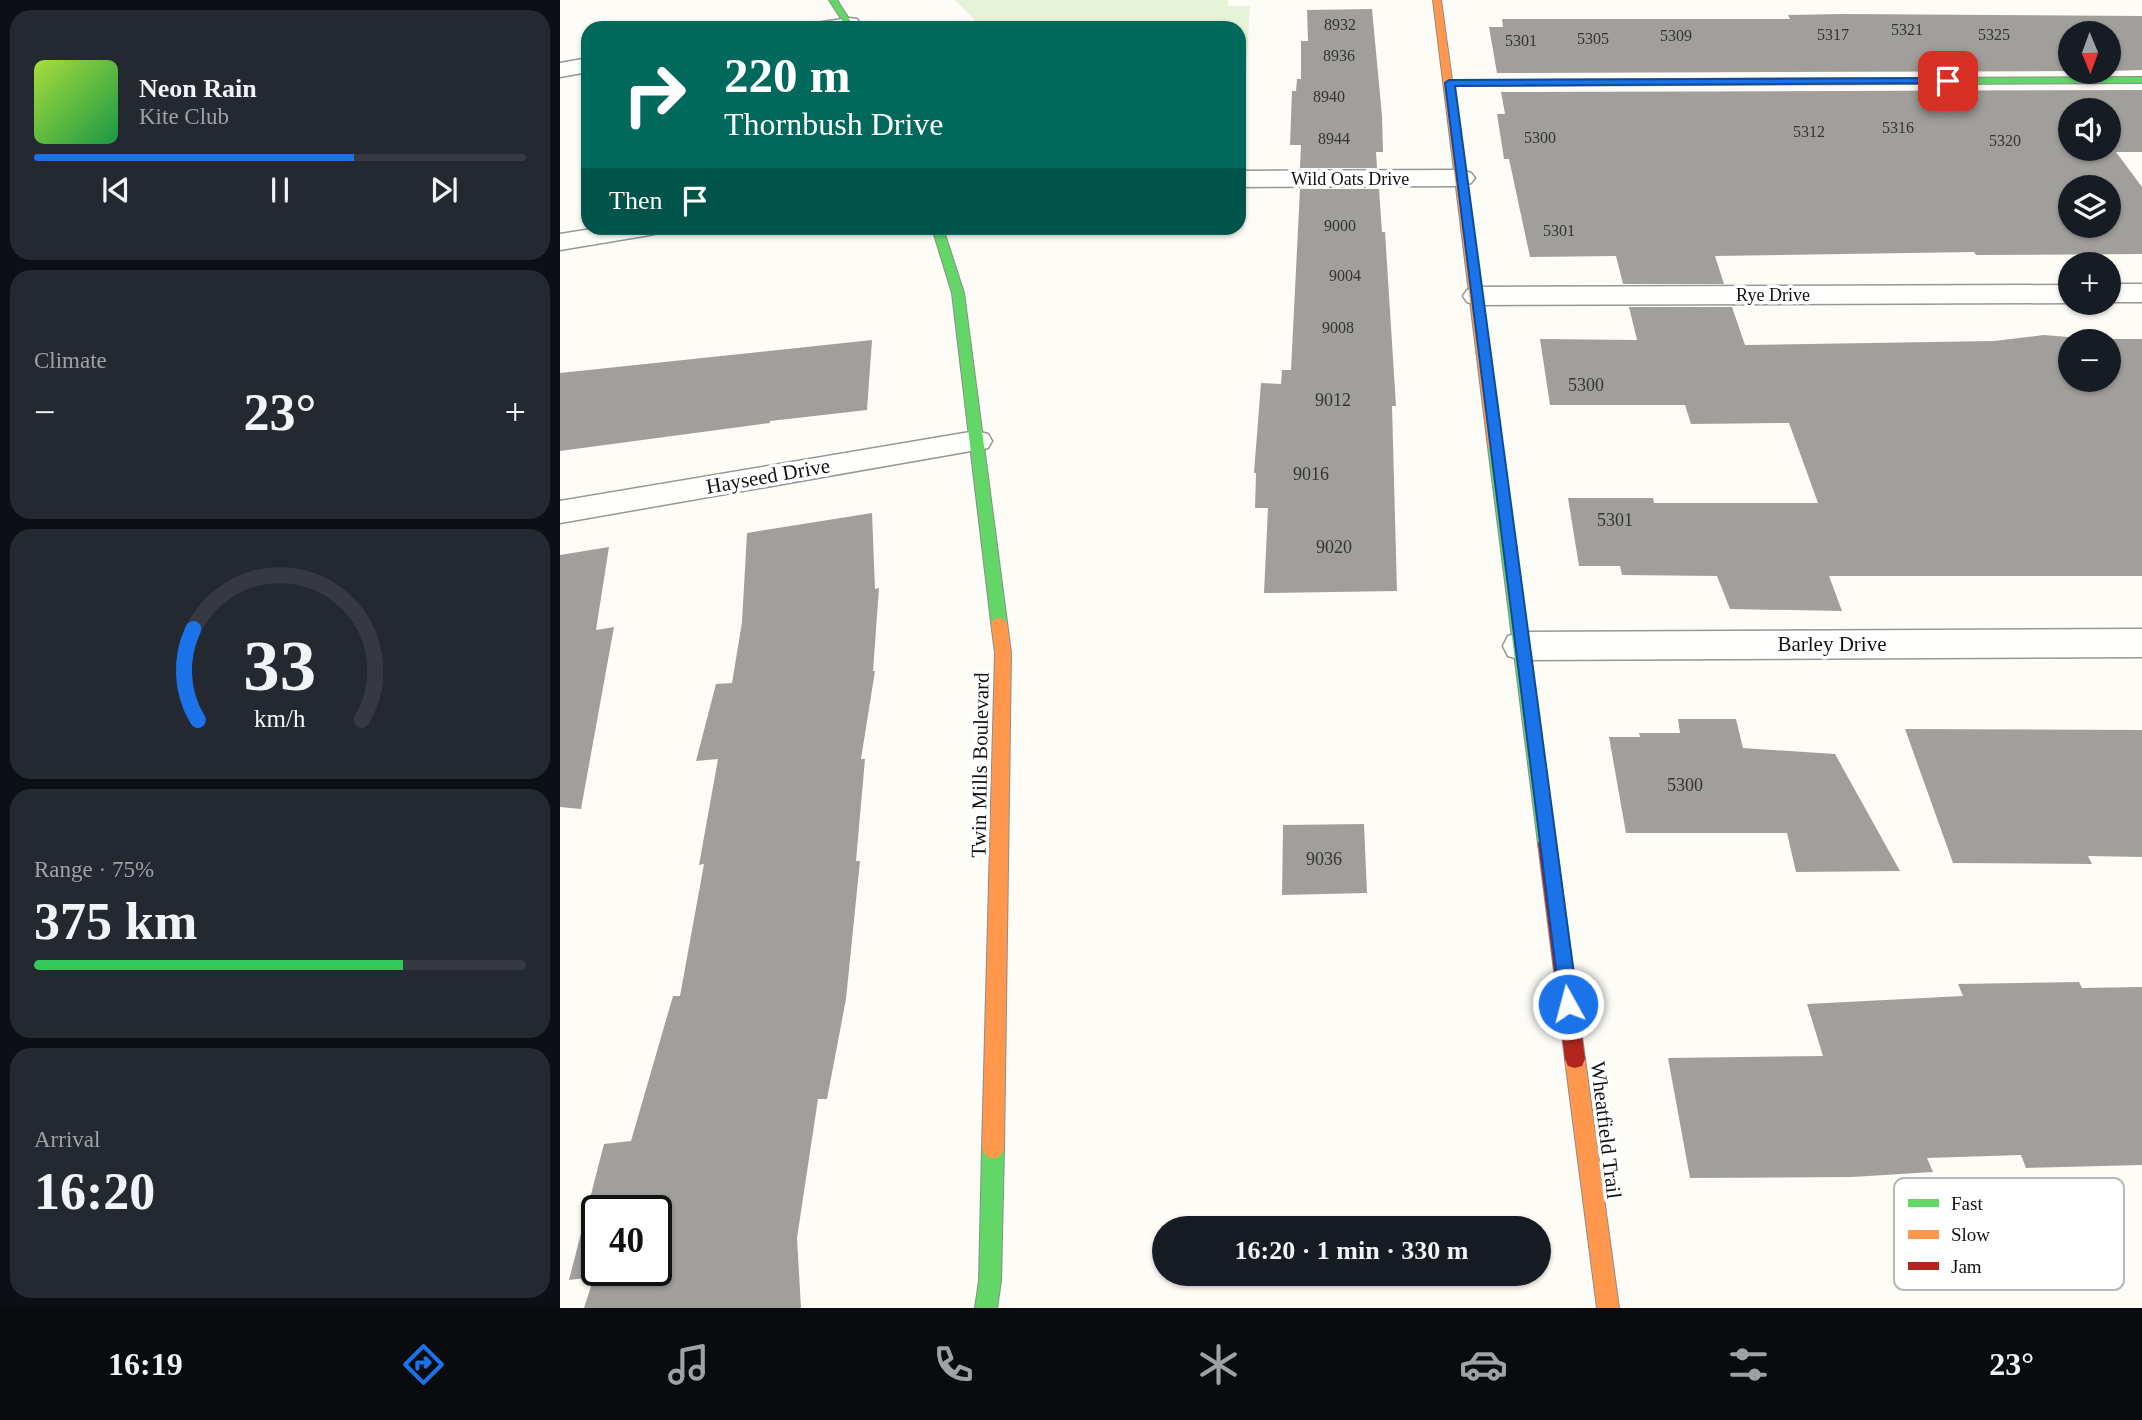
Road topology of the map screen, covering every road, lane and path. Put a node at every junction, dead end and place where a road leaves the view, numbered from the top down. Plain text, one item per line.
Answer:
1 (834, 0) edge
2 (1437, 0) edge
3 (847, 21) edge
4 (581, 66) edge
5 (560, 69) edge
6 (2142, 80) edge
7 (1449, 83) junction
8 (1462, 178) junction
9 (1246, 179) edge
10 (602, 235) edge
11 (939, 235) edge
12 (560, 242) edge
13 (2121, 293) edge
14 (2142, 293) edge
15 (2058, 294) edge
16 (1477, 296) junction
17 (976, 441) junction
18 (560, 512) edge
19 (2142, 643) edge
20 (1522, 646) junction
21 (986, 1308) edge
22 (1608, 1308) edge

1 - 3 street
2 - 7 street, Wheatfield Trail
4 - 5 street
6 - 7 street
7 - 8 street, Wheatfield Trail
8 - 9 street, Wild Oats Drive
8 - 16 street, Wheatfield Trail
10 - 12 street
11 - 17 street, Twin Mills Boulevard
13 - 14 street
15 - 16 street, Rye Drive
16 - 20 street, Wheatfield Trail
17 - 18 street, Hayseed Drive
17 - 21 street, Twin Mills Boulevard
19 - 20 street, Barley Drive
20 - 22 street, Wheatfield Trail

